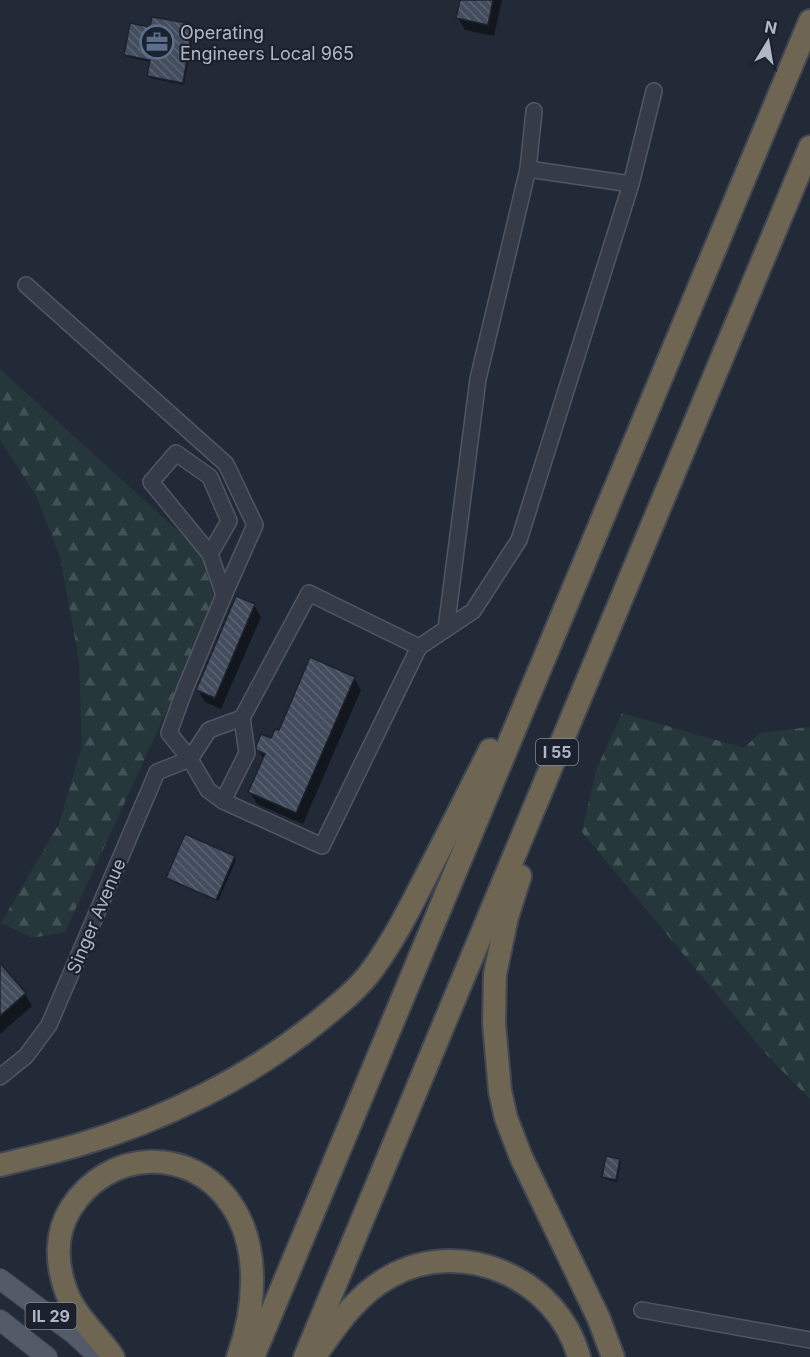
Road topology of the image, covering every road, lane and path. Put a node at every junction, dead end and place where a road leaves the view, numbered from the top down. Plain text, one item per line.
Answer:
1 (810, 21) edge
2 (654, 91) dead end
3 (534, 111) dead end
4 (810, 147) edge
5 (528, 170) junction
6 (631, 184) junction
7 (26, 285) dead end
8 (210, 554) junction
9 (581, 569) junction
10 (224, 595) junction
11 (447, 629) junction
12 (419, 647) junction
13 (580, 697) junction
14 (242, 718) junction
15 (190, 759) junction
16 (223, 801) junction
17 (0, 1077) edge
18 (0, 1165) edge
19 (0, 1279) edge
20 (642, 1310) dead end
21 (0, 1320) edge
22 (810, 1340) edge
23 (47, 1357) edge
24 (99, 1357) edge
25 (113, 1357) edge
26 (238, 1357) edge
27 (253, 1357) edge
28 (304, 1357) edge
29 (315, 1357) edge
30 (579, 1357) edge
31 (613, 1357) edge

1 - 9 highway, I 55
2 - 6 street
3 - 5 street
4 - 13 highway, I 55
5 - 6 street
5 - 11 street
6 - 11 street
7 - 10 street
8 - 8 street
8 - 10 street
9 - 18 highway
9 - 27 highway, I 55
10 - 15 street
11 - 12 street
12 - 14 street
12 - 16 street
13 - 28 highway, I 55
13 - 31 highway
14 - 15 street
14 - 16 street
15 - 16 street
15 - 17 street, Singer Avenue
19 - 24 main road, IL 29
20 - 22 street
21 - 23 main road, IL 29
25 - 26 highway
29 - 30 highway

